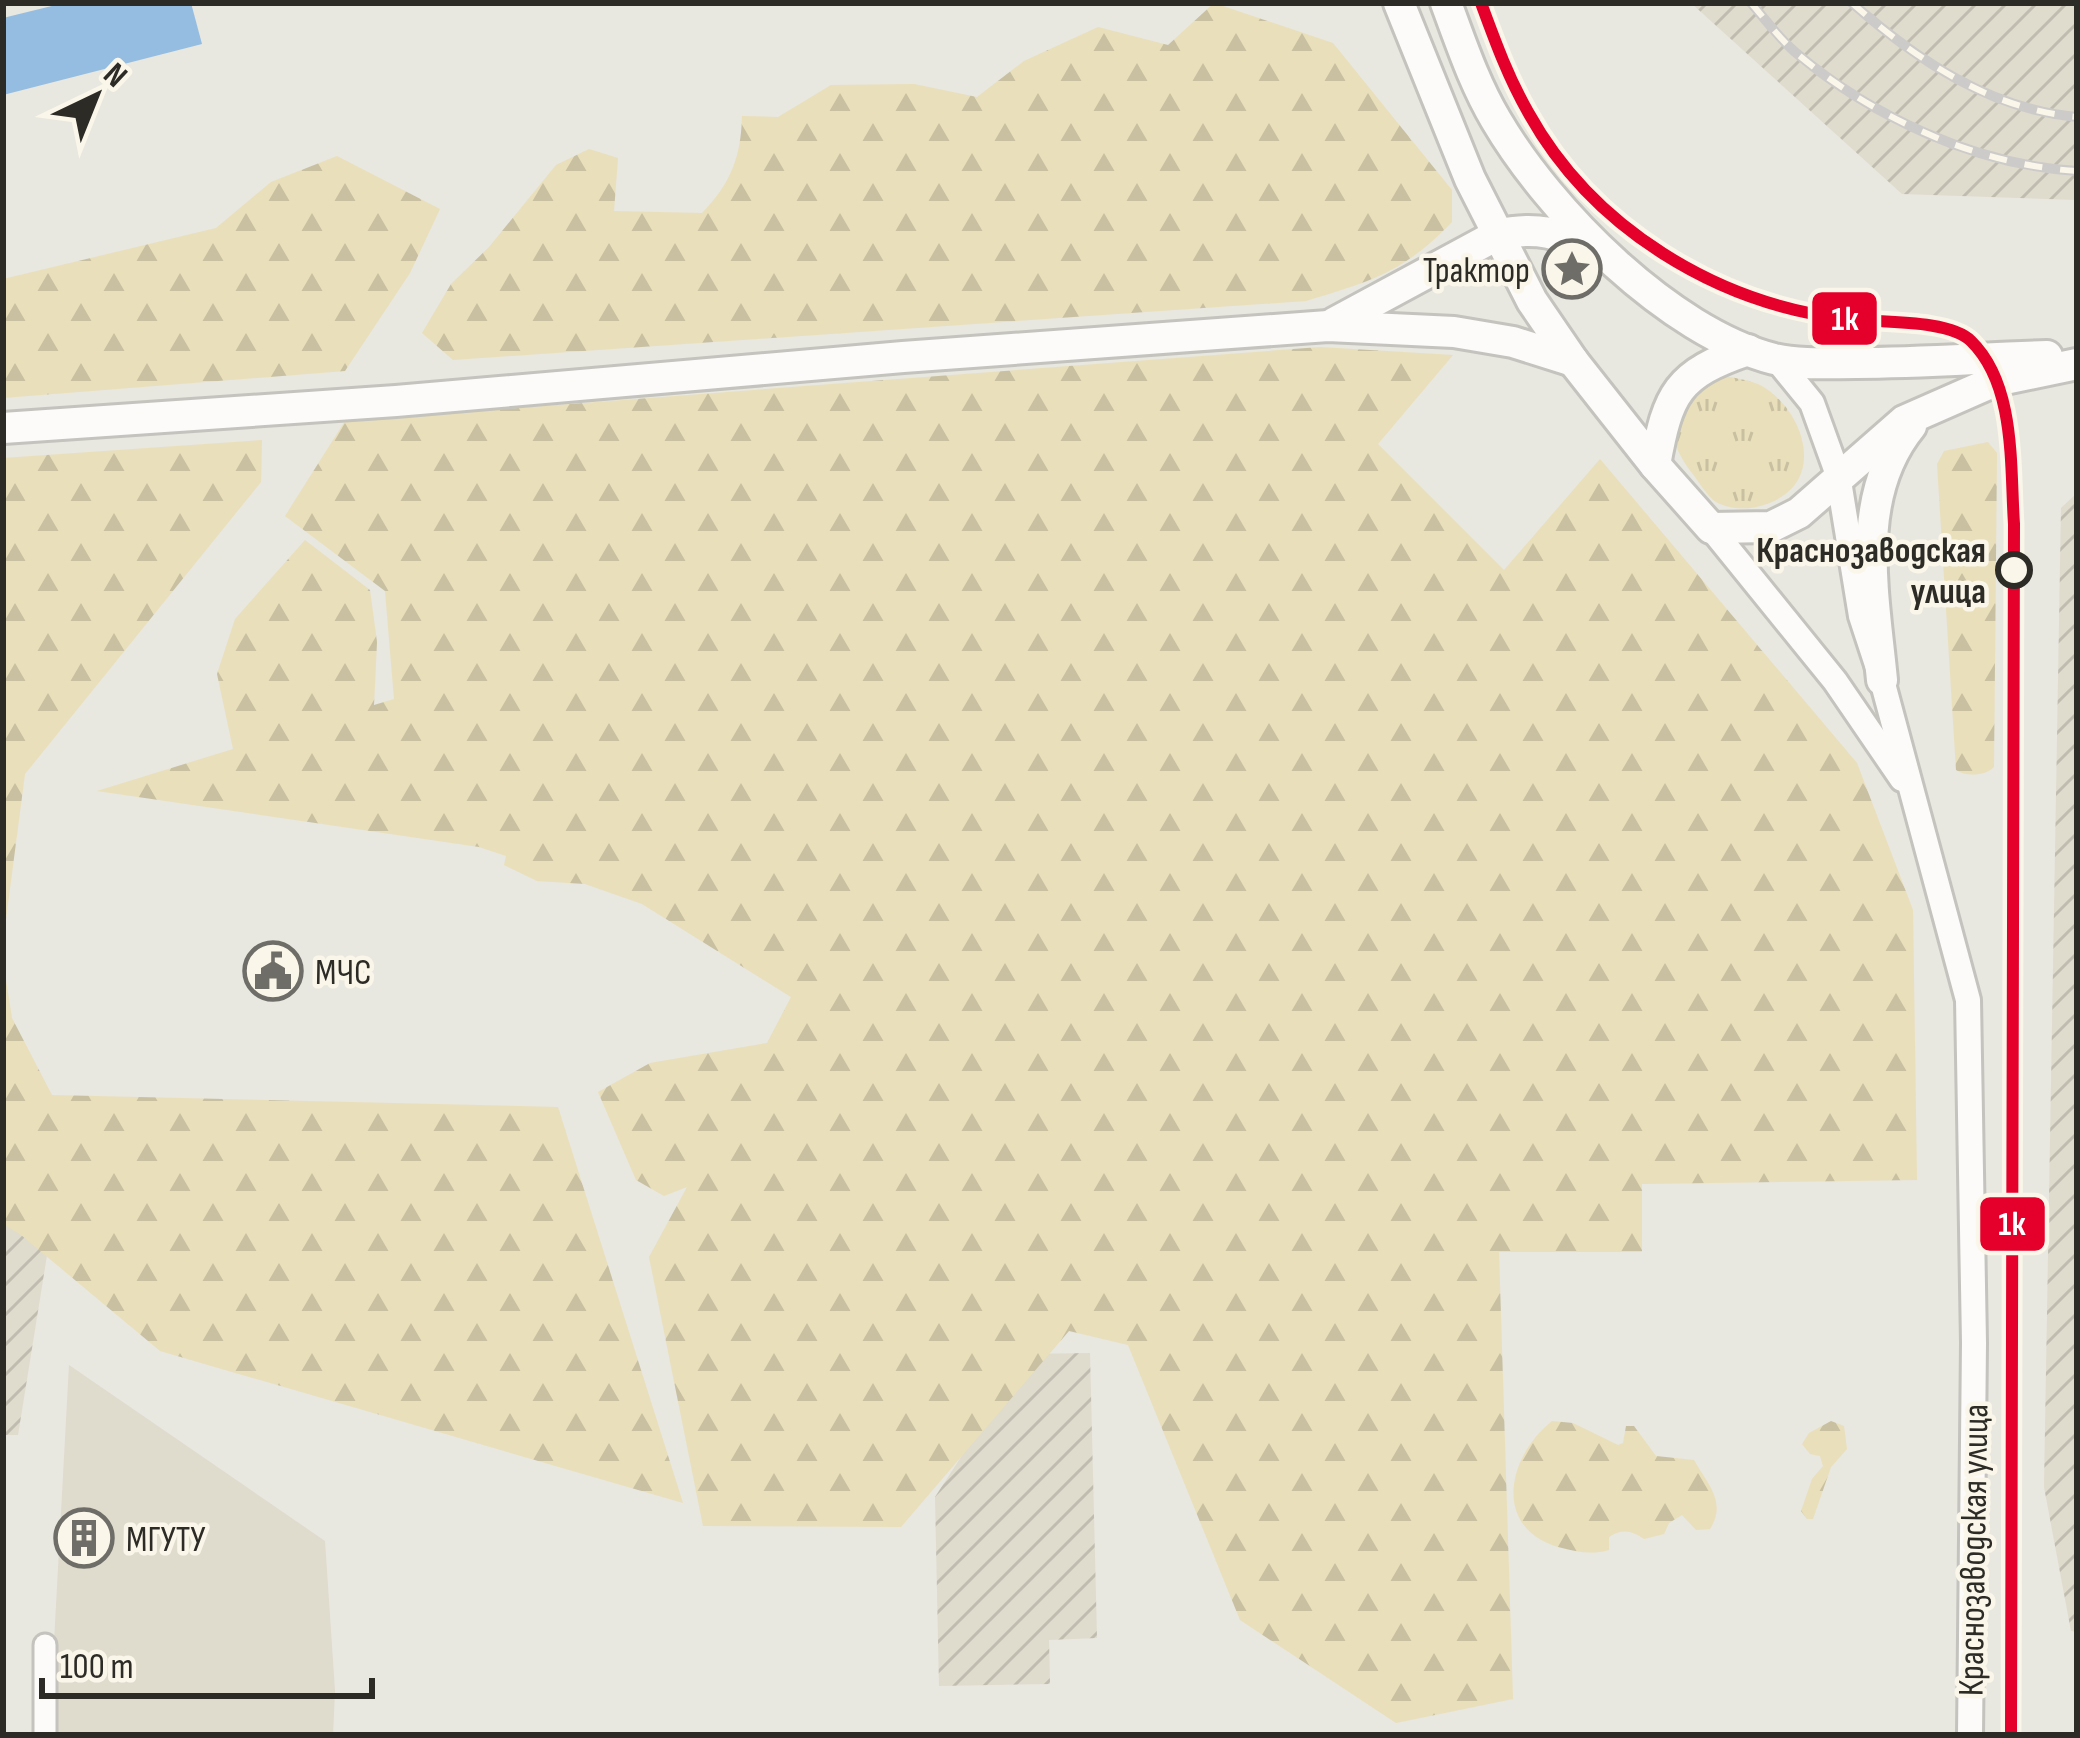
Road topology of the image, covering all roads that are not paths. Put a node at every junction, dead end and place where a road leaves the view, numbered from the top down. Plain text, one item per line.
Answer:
1 (1399, 3) edge
2 (1446, 3) edge
3 (1497, 235) junction
4 (1608, 260) junction
5 (1328, 326) junction
6 (1763, 355) junction
7 (2077, 359) edge
8 (1573, 361) junction
9 (1923, 412) junction
10 (3, 428) edge
11 (1655, 465) junction
12 (1838, 475) junction
13 (1711, 528) junction
14 (1882, 680) junction
15 (1914, 796) junction
16 (45, 1645) dead end
17 (45, 1735) edge
18 (1970, 1735) edge

1 - 3 main road
2 - 4 main road
3 - 4 main road
3 - 5 main road
3 - 8 main road
4 - 6 main road
5 - 8 main road
5 - 10 main road
6 - 7 main road
6 - 11 main road
6 - 12 street
7 - 9 main road
8 - 11 main road
9 - 12 main road
9 - 14 main road
11 - 13 main road
12 - 13 main road
12 - 14 street, Краснозаводская улица
13 - 15 street
14 - 15 street, Краснозаводская улица
15 - 18 street, Краснозаводская улица
16 - 17 street

